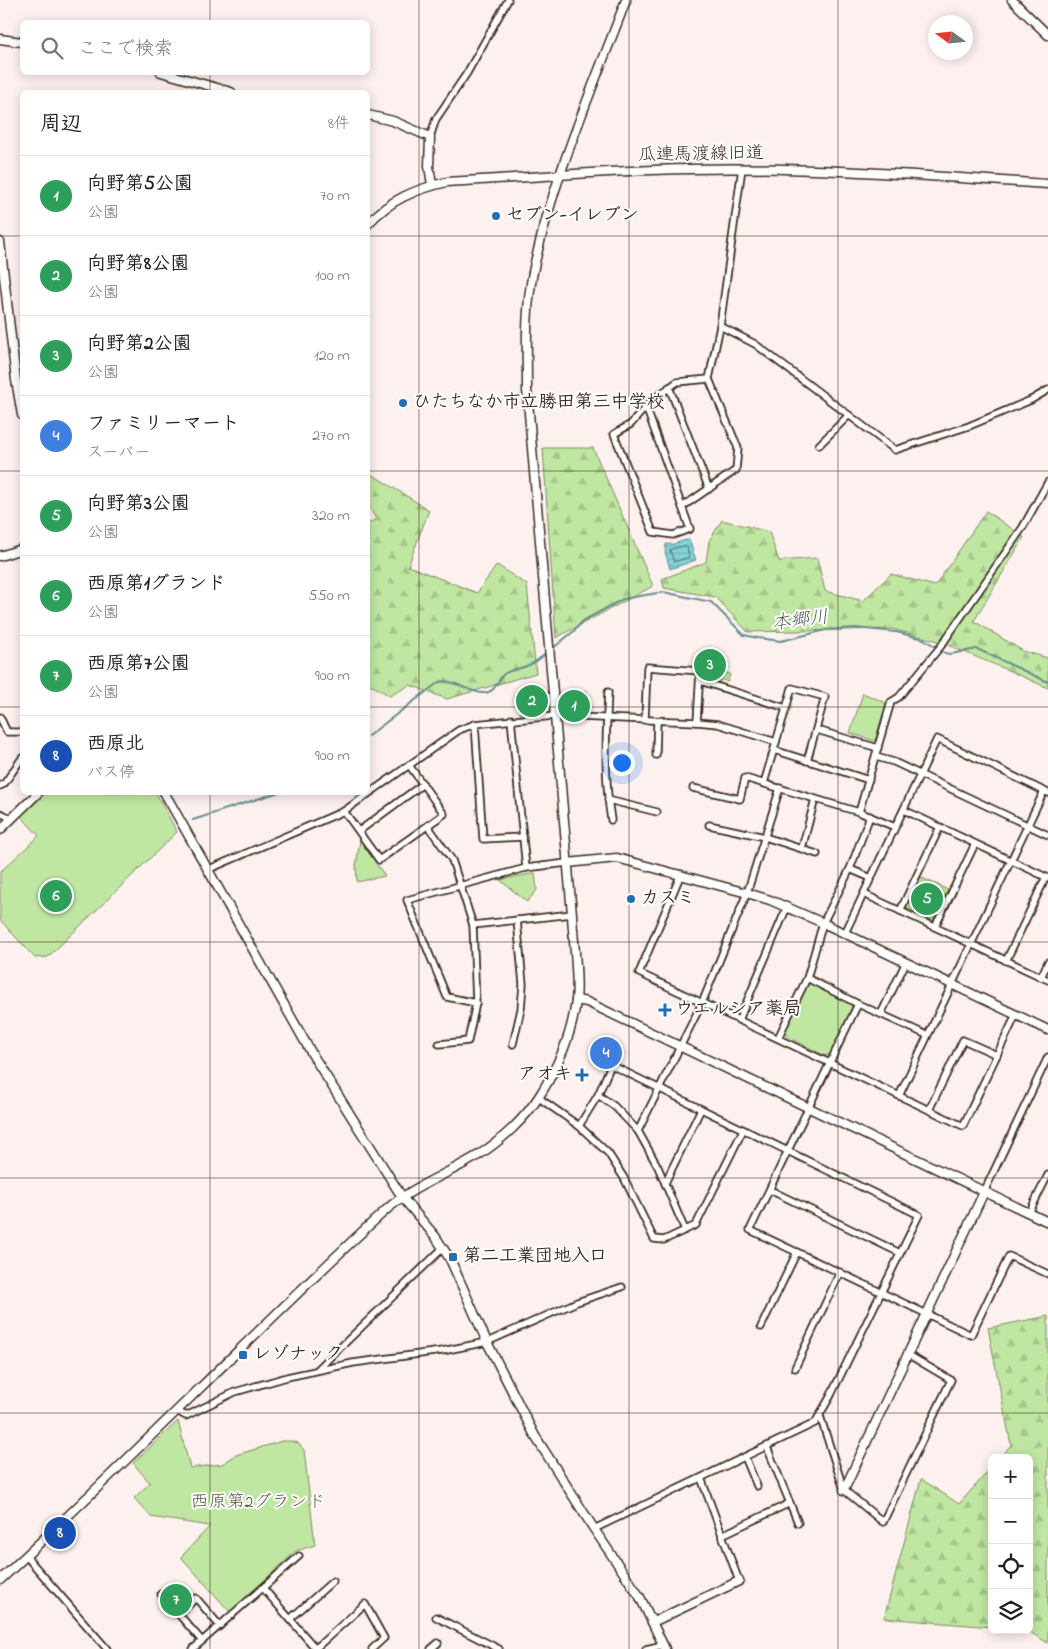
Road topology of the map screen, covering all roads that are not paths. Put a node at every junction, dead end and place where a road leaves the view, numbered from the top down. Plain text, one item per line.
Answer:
1 (508, 0) edge
2 (626, 0) edge
3 (1012, 0) edge
4 (1048, 35) edge
5 (0, 39) edge
6 (20, 42) edge
7 (172, 75) edge
8 (225, 90) edge
9 (370, 115) edge
10 (430, 137) junction
11 (742, 168) junction
12 (560, 175) junction
13 (1048, 184) edge
14 (432, 185) junction
15 (370, 222) edge
16 (0, 242) edge
17 (720, 326) junction
18 (709, 379) junction
19 (670, 387) junction
20 (1048, 390) edge
21 (20, 403) edge
22 (646, 407) junction
23 (848, 415) junction
24 (819, 445) dead end
25 (1048, 482) edge
26 (709, 489) junction
27 (682, 507) junction
28 (20, 550) edge
29 (0, 556) edge
30 (700, 681) junction
31 (608, 692) dead end
32 (786, 708) junction
33 (554, 716) junction
34 (0, 717) edge
35 (607, 718) junction
36 (510, 719) junction
37 (645, 720) junction
38 (657, 721) junction
39 (697, 722) junction
40 (475, 724) junction
41 (817, 730) junction
42 (20, 732) edge
43 (776, 742) junction
44 (878, 748) junction
45 (774, 750) junction
46 (656, 755) dead end
47 (876, 758) junction
48 (20, 761) edge
49 (807, 761) junction
50 (409, 765) junction
51 (920, 775) junction
52 (869, 780) junction
53 (764, 783) junction
54 (423, 784) junction
55 (0, 786) edge
56 (693, 788) dead end
57 (780, 788) junction
58 (1046, 792) edge
59 (370, 793) edge
60 (36, 795) edge
61 (166, 795) edge
62 (368, 795) edge
63 (815, 799) junction
64 (608, 800) junction
65 (904, 810) junction
66 (344, 812) junction
67 (657, 812) dead end
68 (859, 812) junction
69 (0, 814) edge
70 (870, 816) junction
71 (11, 818) junction
72 (611, 820) dead end
73 (709, 825) dead end
74 (1027, 825) junction
75 (428, 826) junction
76 (895, 827) junction
77 (940, 827) junction
78 (0, 830) edge
79 (358, 831) junction
80 (1048, 835) edge
81 (523, 837) junction
82 (765, 838) junction
83 (975, 844) junction
84 (802, 848) junction
85 (817, 854) dead end
86 (1010, 860) junction
87 (567, 863) junction
88 (526, 868) junction
89 (850, 869) junction
90 (208, 870) junction
91 (681, 874) junction
92 (871, 878) junction
93 (1047, 878) edge
94 (459, 886) junction
95 (748, 892) junction
96 (864, 894) junction
97 (787, 907) junction
98 (900, 911) junction
99 (572, 914) junction
100 (517, 920) junction
101 (823, 923) junction
102 (473, 925) junction
103 (935, 927) junction
104 (845, 933) junction
105 (970, 944) junction
106 (1006, 961) junction
107 (906, 962) junction
108 (1048, 962) edge
109 (1041, 977) junction
110 (807, 978) junction
111 (1048, 980) edge
112 (952, 984) junction
113 (576, 1000) junction
114 (702, 1002) junction
115 (476, 1003) junction
116 (858, 1004) junction
117 (882, 1014) junction
118 (1016, 1015) junction
119 (739, 1020) junction
120 (1048, 1030) edge
121 (927, 1035) junction
122 (778, 1038) junction
123 (439, 1044) dead end
124 (513, 1044) dead end
125 (680, 1046) junction
126 (997, 1055) junction
127 (1048, 1057) edge
128 (830, 1064) junction
129 (659, 1089) junction
130 (598, 1094) junction
131 (899, 1096) junction
132 (538, 1098) junction
133 (809, 1108) junction
134 (701, 1109) junction
135 (928, 1110) junction
136 (579, 1126) junction
137 (743, 1130) junction
138 (638, 1131) junction
139 (788, 1151) junction
140 (1048, 1174) edge
141 (665, 1183) junction
142 (770, 1190) junction
143 (984, 1192) junction
144 (402, 1197) junction
145 (1029, 1213) junction
146 (1048, 1222) edge
147 (685, 1230) junction
148 (443, 1248) junction
149 (797, 1252) junction
150 (900, 1253) junction
151 (840, 1272) junction
152 (1048, 1274) edge
153 (622, 1287) dead end
154 (882, 1292) junction
155 (926, 1315) junction
156 (761, 1327) dead end
157 (487, 1342) junction
158 (907, 1354) junction
159 (795, 1368) dead end
160 (317, 1370) junction
161 (177, 1411) junction
162 (820, 1416) junction
163 (767, 1447) junction
164 (745, 1457) junction
165 (702, 1478) junction
166 (757, 1486) dead end
167 (844, 1490) junction
168 (790, 1503) junction
169 (798, 1523) dead end
170 (594, 1529) junction
171 (722, 1535) junction
172 (26, 1556) junction
173 (299, 1556) dead end
174 (0, 1580) edge
175 (333, 1581) dead end
176 (738, 1581) joint
177 (263, 1588) junction
178 (161, 1594) dead end
179 (179, 1614) junction
180 (436, 1617) dead end
181 (290, 1619) junction
182 (653, 1622) junction
183 (220, 1626) junction
184 (202, 1641) junction
185 (438, 1643) dead end
186 (664, 1647) edge
187 (107, 1649) edge
188 (193, 1649) edge
189 (316, 1649) edge
190 (372, 1649) edge
191 (431, 1649) edge
192 (499, 1649) edge
193 (646, 1649) edge

1 - 10 street
2 - 12 street
3 - 4 street
5 - 6 street
7 - 8 street
9 - 10 street
10 - 14 street
11 - 12 street, 瓜連馬渡線旧道
11 - 13 street, 瓜連馬渡線旧道
11 - 17 street
12 - 14 street, 瓜連馬渡線旧道
12 - 33 street
14 - 15 street, 瓜連馬渡線旧道
16 - 21 street
17 - 18 street
17 - 23 street
18 - 19 street
18 - 26 street
19 - 22 street
19 - 26 street
20 - 23 street
22 - 27 street
22 - 27 street
23 - 24 street
25 - 44 street
26 - 27 street
28 - 29 street
30 - 32 street
30 - 37 street
30 - 39 street
31 - 35 street
32 - 41 street
32 - 43 street
33 - 35 street
33 - 36 street
33 - 87 street
34 - 42 street
35 - 37 street
35 - 64 street
36 - 40 street
36 - 81 street
37 - 38 street
38 - 39 street
38 - 46 street
39 - 43 street
40 - 50 street
40 - 81 street
41 - 44 street
41 - 49 street
43 - 45 street
44 - 47 street
45 - 49 street
45 - 53 street
47 - 51 street
47 - 52 street
48 - 55 street
49 - 52 street
50 - 54 street
50 - 59 street
51 - 58 street
51 - 65 street
51 - 74 street
52 - 68 street
53 - 56 street
53 - 57 street
54 - 75 street
54 - 79 street
57 - 63 street
57 - 82 street
58 - 74 street
60 - 71 street
61 - 90 street
62 - 66 street
63 - 68 street
63 - 84 street
64 - 67 street
64 - 72 street
65 - 76 street
65 - 77 street
66 - 79 street
66 - 90 street
68 - 70 street
69 - 71 street
70 - 76 street
70 - 89 street
71 - 78 street
73 - 82 street
74 - 80 street
74 - 86 street
75 - 79 street
75 - 94 street
76 - 92 street
77 - 83 street
77 - 98 street
81 - 88 street
82 - 84 street
82 - 95 street
83 - 86 street
83 - 103 street
84 - 85 street
86 - 93 street
86 - 105 street
87 - 88 street
87 - 91 street
87 - 99 street
88 - 94 street
89 - 92 street
89 - 101 street
90 - 144 street
91 - 95 street
91 - 114 street
92 - 96 street
93 - 106 street
94 - 102 street
94 - 115 street
95 - 97 street
95 - 114 street
96 - 98 street
96 - 104 street
97 - 101 street
97 - 119 street
98 - 103 street
99 - 100 street
99 - 113 street
100 - 102 street
100 - 124 street
101 - 104 street
101 - 110 street
102 - 115 street
103 - 105 street
104 - 107 street
105 - 106 street
105 - 112 street
106 - 109 street
107 - 112 street
107 - 117 street
108 - 109 street
109 - 111 street
110 - 116 street
110 - 122 street
112 - 118 street
112 - 121 street
113 - 125 street
113 - 132 street
114 - 119 street
114 - 125 street
115 - 123 street
116 - 117 street
116 - 128 street
117 - 121 street
118 - 120 street
118 - 126 street
119 - 122 street
121 - 131 street
122 - 128 street
125 - 129 street
125 - 133 street
126 - 135 street
126 - 135 street
127 - 143 street
128 - 131 street
128 - 133 street
129 - 130 street
129 - 134 street
129 - 138 street
130 - 136 street
130 - 138 street
131 - 135 street
132 - 136 street
132 - 144 street
133 - 139 street
133 - 143 street
134 - 137 street
134 - 141 street
136 - 147 street
137 - 139 street
137 - 147 street
138 - 141 street
139 - 142 street
139 - 150 street
140 - 145 street
141 - 147 street
142 - 149 street
142 - 150 street
143 - 145 street
143 - 155 street
144 - 148 street
144 - 161 street
145 - 146 street
148 - 157 street
148 - 160 street
149 - 151 street
149 - 156 street
150 - 154 street
151 - 154 street
151 - 159 street
152 - 155 street
153 - 157 street
154 - 155 street
154 - 162 street
155 - 158 street
157 - 160 street
157 - 170 street
158 - 167 street
158 - 167 street
160 - 161 street
161 - 172 street
162 - 163 street
162 - 167 street
163 - 164 street
163 - 168 street
164 - 165 street
164 - 166 street
165 - 170 street
165 - 171 street
168 - 169 street
168 - 171 street
170 - 182 street
171 - 176 street
172 - 174 street
172 - 187 street
173 - 177 street
175 - 181 street
176 - 182 street
177 - 181 street
177 - 183 street
178 - 179 street
179 - 183 street
179 - 184 street
180 - 192 street
181 - 189 street
182 - 186 street
183 - 184 street
184 - 188 street
185 - 191 street
186 - 193 street
189 - 190 street

